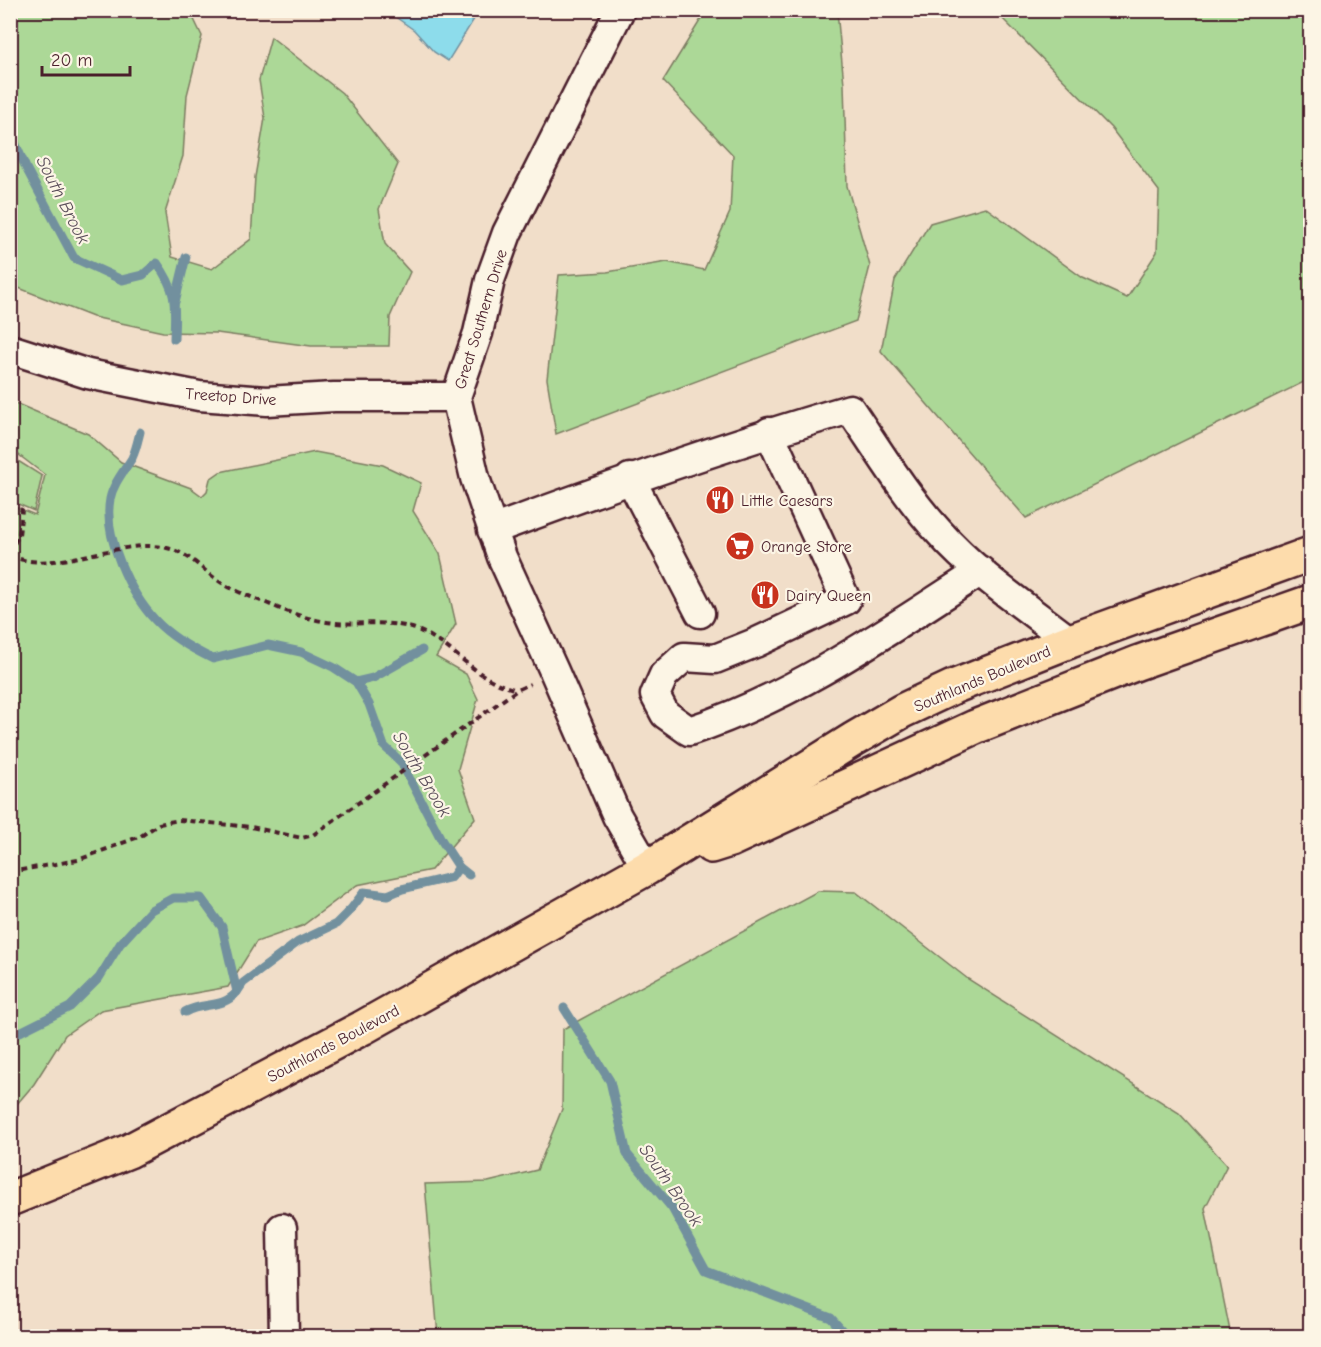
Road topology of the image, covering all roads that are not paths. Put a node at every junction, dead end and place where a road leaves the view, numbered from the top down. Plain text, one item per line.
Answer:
1 (620, 10) edge
2 (10, 349) edge
3 (456, 397) junction
4 (769, 432) junction
5 (630, 478) junction
6 (492, 530) junction
7 (1311, 554) edge
8 (981, 571) junction
9 (1311, 602) edge
10 (700, 613) dead end
11 (1070, 641) junction
12 (647, 868) junction
13 (10, 1199) edge
14 (282, 1228) dead end
15 (284, 1336) edge

1 - 3 street, Great Southern Drive
2 - 3 street, Treetop Drive
3 - 6 street, Great Southern Drive
4 - 5 street
4 - 8 street
4 - 8 street
5 - 6 street
5 - 10 street
6 - 12 street, Great Southern Drive
7 - 11 main road, Southlands Boulevard
8 - 11 street
9 - 12 main road, Southlands Boulevard
11 - 12 main road, Southlands Boulevard
12 - 13 main road, Southlands Boulevard
14 - 15 street

